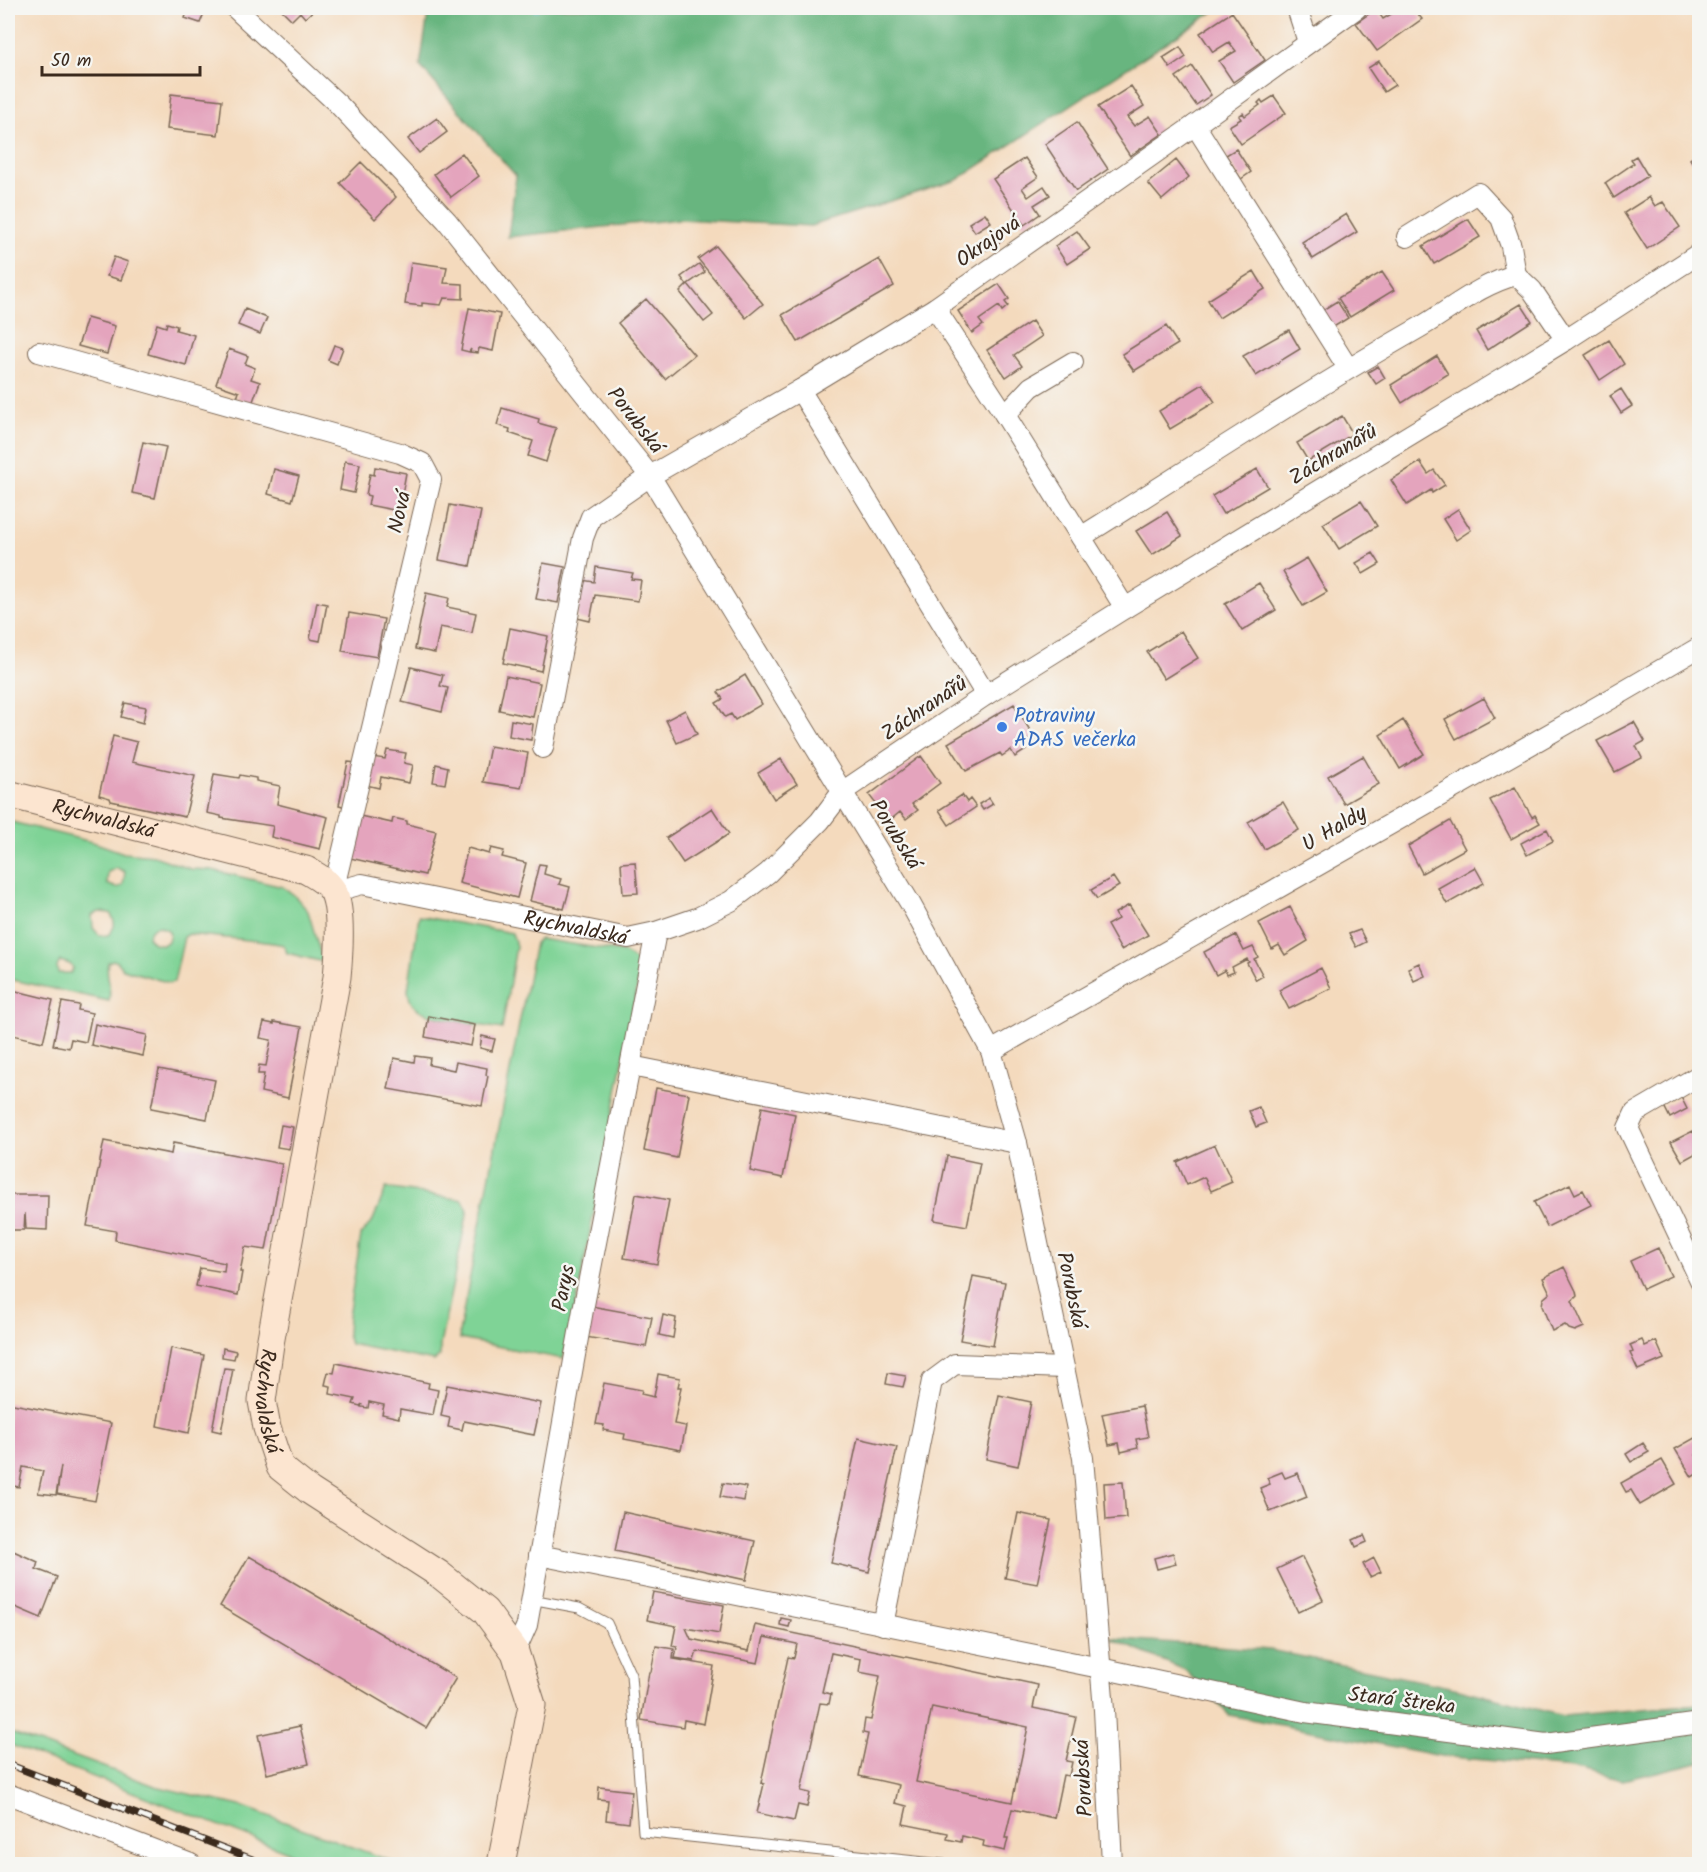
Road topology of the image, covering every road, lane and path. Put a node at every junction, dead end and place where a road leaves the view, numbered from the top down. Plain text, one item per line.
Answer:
1 (235, 8) edge
2 (1298, 8) edge
3 (1357, 8) edge
4 (1308, 42) junction
5 (1195, 126) junction
6 (1407, 237) dead end
7 (1700, 254) edge
8 (1516, 274) junction
9 (934, 308) junction
10 (1566, 340) junction
11 (39, 352) dead end
12 (1073, 362) dead end
13 (1348, 368) junction
14 (801, 390) junction
15 (1005, 415) junction
16 (650, 476) junction
17 (1081, 537) junction
18 (1125, 608) junction
19 (1700, 647) edge
20 (986, 695) junction
21 (543, 748) dead end
22 (842, 792) junction
23 (8, 794) edge
24 (333, 892) junction
25 (657, 932) junction
26 (991, 1051) junction
27 (631, 1066) junction
28 (1700, 1075) edge
29 (1017, 1143) junction
30 (1700, 1280) edge
31 (1064, 1368) junction
32 (539, 1555) junction
33 (531, 1599) junction
34 (883, 1625) junction
35 (515, 1652) junction
36 (1100, 1668) junction
37 (1700, 1723) edge
38 (8, 1794) edge
39 (191, 1864) edge
40 (501, 1864) edge
41 (944, 1864) edge
42 (1112, 1864) edge

1 - 16 street, Porubská
2 - 4 street
3 - 4 street
4 - 5 street, Okrajová
5 - 9 street, Okrajová
5 - 13 street
6 - 8 street
7 - 10 street, Záchranářů
8 - 10 street
8 - 13 street
9 - 14 street, Okrajová
9 - 15 street
10 - 18 street, Záchranářů
11 - 24 street, Nová
12 - 15 street
13 - 17 street
14 - 16 street, Okrajová
14 - 20 street
15 - 17 street
16 - 21 street
16 - 22 street, Porubská
17 - 18 street
18 - 20 street, Záchranářů
19 - 26 street, U Haldy
20 - 22 street, Záchranářů
22 - 25 street, Rychvaldská
22 - 26 street, Porubská
23 - 24 street, Rychvaldská
24 - 25 street, Rychvaldská
24 - 35 street, Rychvaldská
25 - 27 street, Parys
26 - 29 street, Porubská
27 - 29 street
27 - 32 street, Parys
28 - 30 street
29 - 31 street, Porubská
31 - 34 street
31 - 36 street, Porubská
32 - 33 street, Parys
32 - 34 street, Stará štreka
33 - 35 street, Parys
33 - 41 lane
34 - 36 street, Stará štreka
35 - 40 street, Rychvaldská
36 - 37 street, Stará štreka
36 - 42 street, Porubská
38 - 39 street

